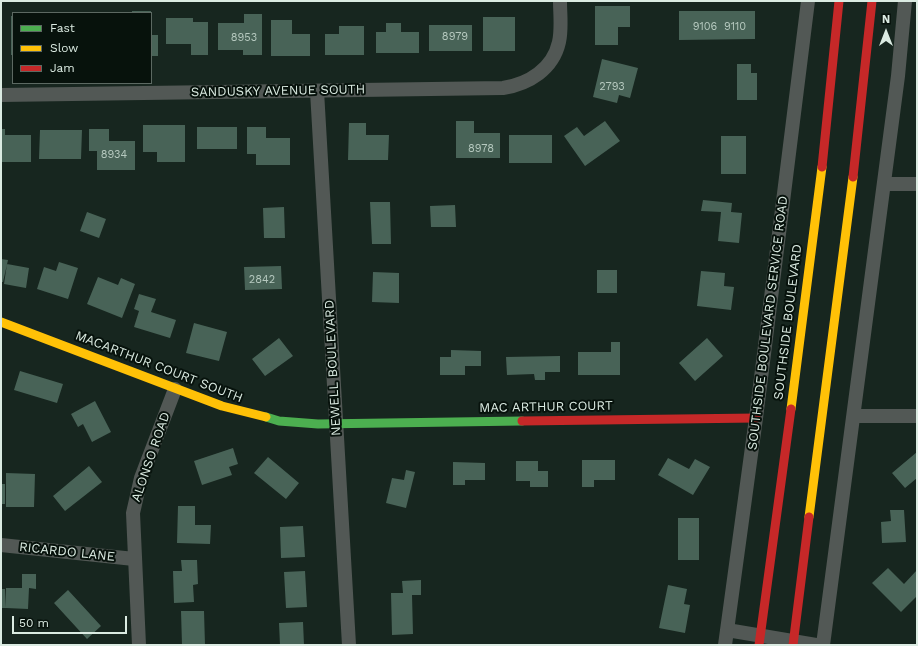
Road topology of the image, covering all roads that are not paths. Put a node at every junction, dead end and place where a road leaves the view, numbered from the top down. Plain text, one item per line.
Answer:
1 (560, 1) edge
2 (808, 1) edge
3 (839, 1) edge
4 (872, 1) edge
5 (905, 1) edge
6 (317, 90) junction
7 (1, 95) edge
8 (884, 184) junction
9 (917, 184) edge
10 (1, 322) edge
11 (175, 389) junction
12 (854, 416) junction
13 (917, 416) edge
14 (756, 418) junction
15 (336, 423) junction
16 (1, 545) edge
17 (134, 559) junction
18 (727, 630) junction
19 (760, 640) edge
20 (794, 643) edge
21 (139, 645) edge
22 (349, 645) edge
23 (725, 645) edge
24 (816, 645) edge
25 (824, 645) edge

1 - 6 street, SANDUSKY AVENUE SOUTH
2 - 14 street, SOUTHSIDE BOULEVARD SERVICE ROAD
3 - 19 main road, SOUTHSIDE BOULEVARD
4 - 20 main road
5 - 8 street
6 - 7 street, SANDUSKY AVENUE SOUTH
6 - 15 street, NEWELL BOULEVARD
8 - 9 street
8 - 12 street
10 - 11 main road, MACARTHUR COURT SOUTH
11 - 15 main road, MACARTHUR COURT SOUTH
11 - 17 street, ALONSO ROAD
12 - 13 street
12 - 25 street
14 - 15 main road, MAC ARTHUR COURT
14 - 18 street, SOUTHSIDE BOULEVARD SERVICE ROAD
15 - 22 street, NEWELL BOULEVARD
16 - 17 street, RICARDO LANE
17 - 21 street, ALONSO ROAD
18 - 19 street
18 - 23 street, SOUTHSIDE BOULEVARD SERVICE ROAD
19 - 20 street
20 - 24 street

